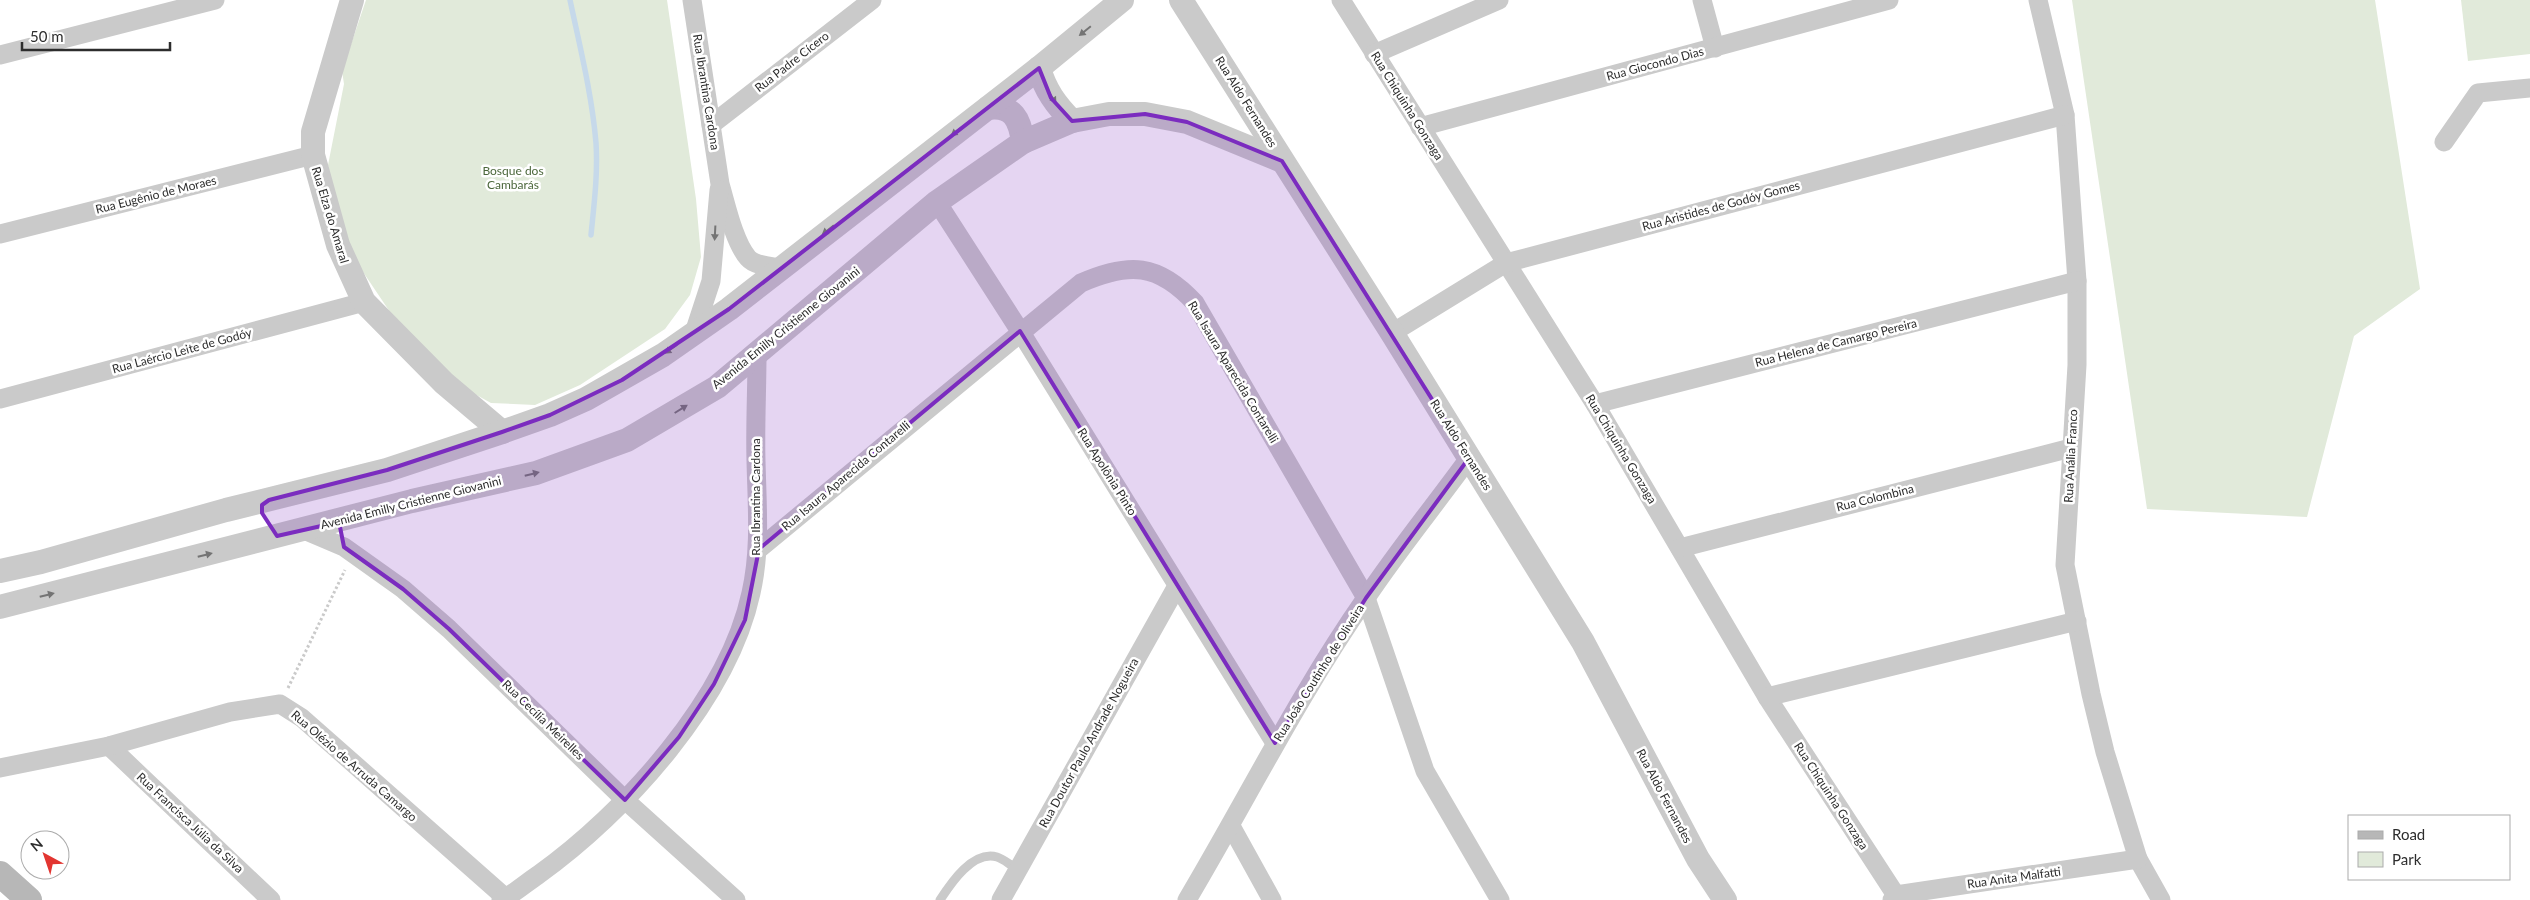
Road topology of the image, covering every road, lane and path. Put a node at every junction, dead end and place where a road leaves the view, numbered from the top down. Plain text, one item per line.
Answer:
1 (215, 0) edge
2 (352, 0) edge
3 (692, 0) edge
4 (1122, 0) edge
5 (1182, 0) edge
6 (1341, 0) edge
7 (1499, 0) edge
8 (1702, 0) edge
9 (1889, 0) edge
10 (2038, 0) edge
11 (869, 1) edge
12 (1715, 48) junction
13 (1374, 54) junction
14 (0, 56) edge
15 (1039, 68) junction
16 (2530, 88) edge
17 (988, 108) junction
18 (2065, 115) junction
19 (1072, 122) junction
20 (711, 125) junction
21 (1420, 128) junction
22 (1023, 142) junction
23 (2444, 142) dead end
24 (312, 155) junction
25 (1282, 161) junction
26 (720, 184) junction
27 (937, 202) junction
28 (0, 234) edge
29 (1506, 263) junction
30 (781, 268) junction
31 (2077, 281) junction
32 (364, 302) junction
33 (1020, 331) junction
34 (694, 333) junction
35 (1392, 333) junction
36 (757, 355) junction
37 (0, 399) edge
38 (1595, 404) junction
39 (502, 432) junction
40 (2071, 448) junction
41 (1469, 458) junction
42 (269, 500) junction
43 (226, 510) junction
44 (339, 522) junction
45 (304, 530) junction
46 (277, 536) junction
47 (233, 548) junction
48 (1680, 548) junction
49 (759, 549) junction
50 (348, 551) junction
51 (0, 572) edge
52 (1177, 586) junction
53 (1366, 598) junction
54 (0, 607) edge
55 (2077, 621) junction
56 (1767, 698) junction
57 (280, 704) junction
58 (1275, 742) junction
59 (109, 746) junction
60 (0, 768) edge
61 (625, 800) junction
62 (1231, 826) junction
63 (2138, 859) junction
64 (1018, 869) junction
65 (0, 874) edge
66 (1896, 898) edge
67 (505, 899) edge
68 (29, 900) edge
69 (271, 900) edge
70 (736, 900) edge
71 (940, 900) edge
72 (1000, 900) edge
73 (1187, 900) edge
74 (1272, 900) edge
75 (1500, 900) edge
76 (1725, 900) edge
77 (2161, 900) edge

1 - 14 street
2 - 24 street, Rua Elza do Amaral
3 - 20 street, Rua Ibrantina Cardona
4 -> 15 street
5 - 25 street, Rua Aldo Fernandes
6 - 13 street, Rua Chiquinha Gonzaga
7 - 13 street
8 - 12 street
9 - 12 street, Rua Giocondo Dias
10 - 18 street, Rua Anália Franco
11 - 20 street, Rua Padre Cícero
12 - 21 street, Rua Giocondo Dias
13 - 21 street, Rua Chiquinha Gonzaga
15 - 17 street
15 -> 19 street
16 - 23 street
17 - 22 street
17 -> 30 street
18 - 29 street, Rua Aristides de Godóy Gomes
18 - 31 street, Rua Anália Franco
19 - 22 street, Avenida Emilly Cristienne Giovanini
19 - 25 street, Avenida Emilly Cristienne Giovanini
20 - 26 street, Rua Ibrantina Cardona
21 - 29 street, Rua Chiquinha Gonzaga
22 - 27 street, Avenida Emilly Cristienne Giovanini
24 - 28 street, Rua Eugênio de Moraes
24 - 32 street, Rua Elza do Amaral
25 - 35 street, Rua Aldo Fernandes
26 - 30 street, Rua Ibrantina Cardona
26 -> 34 street, Rua Ibrantina Cardona
27 - 33 street, Rua Apolônia Pinto
27 - 36 street, Avenida Emilly Cristienne Giovanini
29 - 35 street, Rua Aristides de Godóy Gomes
29 - 38 street, Rua Chiquinha Gonzaga
30 - 34 street
31 - 38 street, Rua Helena de Camargo Pereira
31 - 40 street, Rua Anália Franco
32 - 37 street, Rua Laércio Leite de Godóy
32 - 39 street, Rua Elza do Amaral
33 - 49 street, Rua Isaura Aparecida Contarelli
33 - 52 street, Rua Apolônia Pinto
33 - 53 street, Rua Isaura Aparecida Contarelli
34 -> 39 street
35 - 41 street, Rua Aldo Fernandes
44 -> 36 street, Avenida Emilly Cristienne Giovanini
36 - 49 street, Rua Ibrantina Cardona
38 - 48 street, Rua Chiquinha Gonzaga
39 - 42 street
40 - 48 street, Rua Colombina
40 - 55 street, Rua Anália Franco
41 - 53 street, Rua João Coutinho de Oliveira
41 - 76 street, Rua Aldo Fernandes
42 - 43 street
42 - 46 street
43 - 47 street
43 - 51 street
44 - 45 street, Avenida Emilly Cristienne Giovanini
44 - 50 street
45 - 46 street, Avenida Emilly Cristienne Giovanini
45 - 50 street, Rua Cecília Meirelles
46 - 47 street, Avenida Emilly Cristienne Giovanini
54 -> 47 street, Avenida Emilly Cristienne Giovanini
48 - 56 street, Rua Chiquinha Gonzaga
49 - 61 street, Rua Ibrantina Cardona
50 - 57 path
50 - 61 street, Rua Cecília Meirelles
52 - 58 street, Rua Apolônia Pinto
52 - 64 street, Rua Doutor Paulo Andrade Nogueira
53 - 58 street, Rua João Coutinho de Oliveira
53 - 75 street, Rua Isaura Aparecida Contarelli
55 - 56 street
55 - 63 street, Rua Anália Franco
56 - 66 street, Rua Chiquinha Gonzaga
57 - 59 street, Rua Olézio de Arruda Camargo
57 - 67 street, Rua Olézio de Arruda Camargo
58 - 62 street, Rua João Coutinho de Oliveira
59 - 60 street, Rua Olézio de Arruda Camargo
59 - 69 street, Rua Francisca Júlia da Silva
61 - 67 street, Rua Ibrantina Cardona
61 - 70 street, Rua Cecília Meirelles
62 - 73 street, Rua João Coutinho de Oliveira
62 - 74 street
63 - 66 street, Rua Anita Malfatti
63 - 77 street, Rua Anália Franco
64 - 71 lane
64 - 72 street, Rua Doutor Paulo Andrade Nogueira
65 - 68 main road

